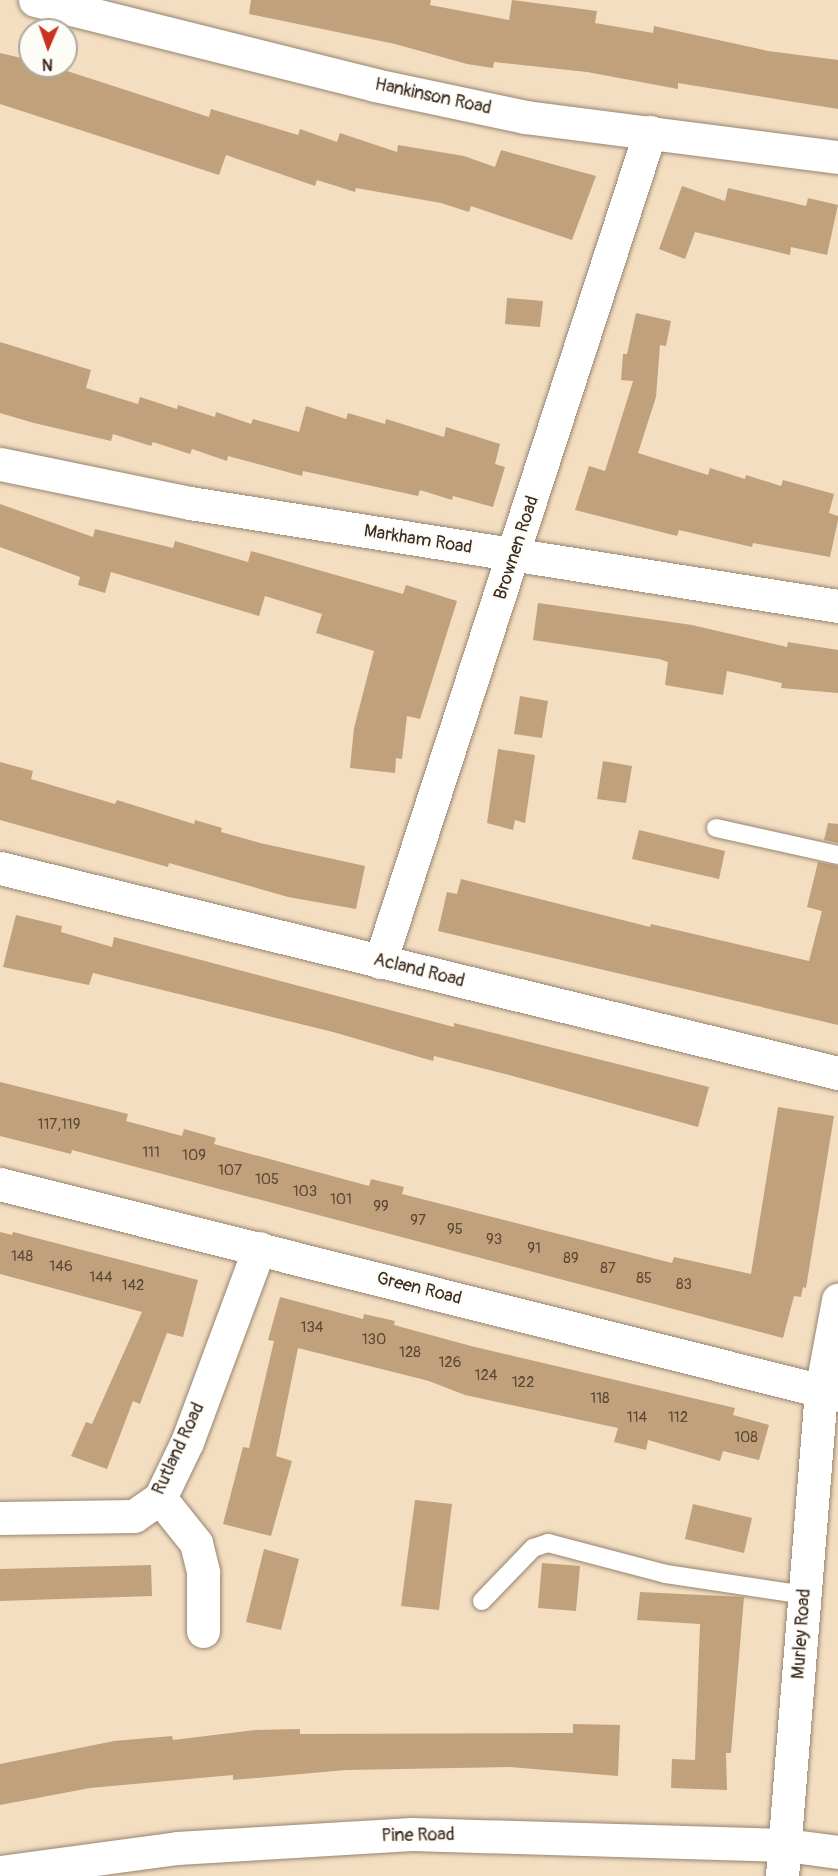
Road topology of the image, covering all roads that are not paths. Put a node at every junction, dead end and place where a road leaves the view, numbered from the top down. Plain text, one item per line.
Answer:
1 (35, 0) edge
2 (76, 5) edge
3 (650, 132) junction
4 (838, 157) edge
5 (0, 464) edge
6 (515, 555) junction
7 (838, 606) edge
8 (716, 828) dead end
9 (838, 855) edge
10 (0, 868) edge
11 (380, 962) junction
12 (838, 1073) edge
13 (0, 1184) edge
14 (259, 1248) junction
15 (838, 1300) edge
16 (830, 1393) edge
17 (160, 1498) junction
18 (0, 1518) edge
19 (805, 1595) junction
20 (482, 1601) dead end
21 (203, 1631) dead end
22 (838, 1852) edge
23 (784, 1860) edge
24 (0, 1872) edge

1 - 2 street, Hankinson Road
2 - 3 street, Hankinson Road
3 - 4 street, Hankinson Road
3 - 6 street, Brownen Road
5 - 6 street, Markham Road
6 - 7 street, Markham Road
6 - 11 street, Brownen Road
8 - 9 lane
10 - 11 street, Acland Road
11 - 12 street, Acland Road
13 - 14 street, Green Road
14 - 16 street, Green Road
14 - 17 street, Rutland Road
15 - 16 street, Murley Road
16 - 19 street, Murley Road
17 - 18 street, Rutland Road
17 - 21 street
19 - 20 lane
19 - 23 street, Murley Road
22 - 23 street, Pine Road
23 - 24 street, Pine Road

